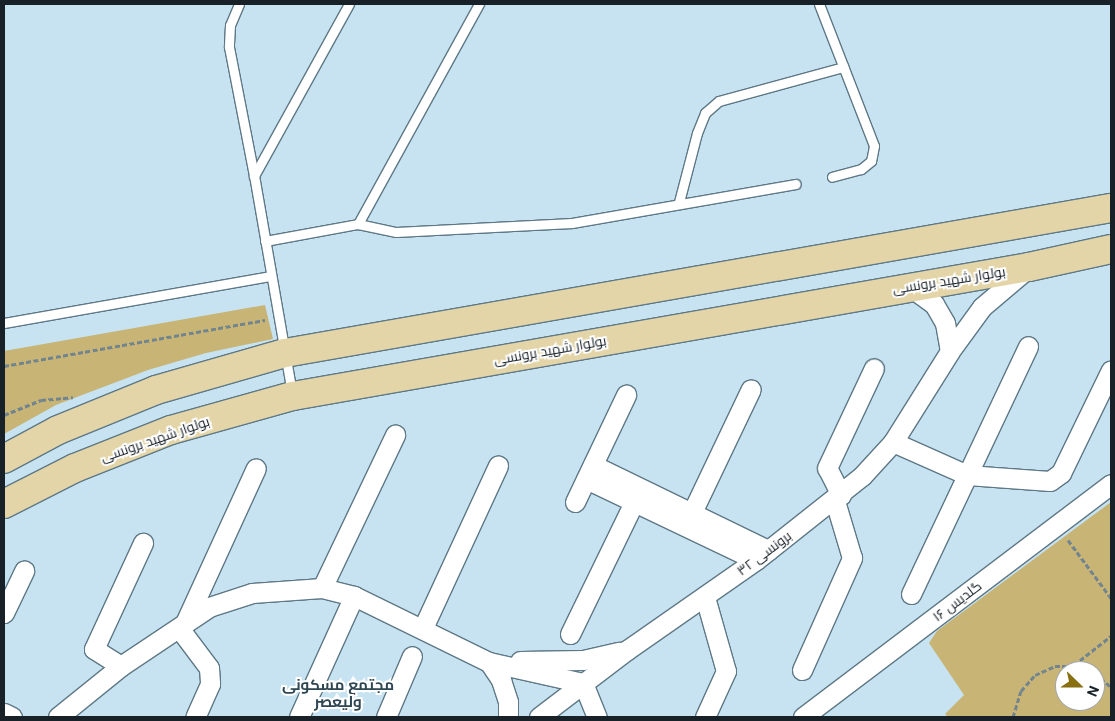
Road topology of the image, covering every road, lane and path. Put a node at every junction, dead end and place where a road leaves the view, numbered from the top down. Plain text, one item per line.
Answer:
1 (239, 4) edge
2 (349, 4) edge
3 (479, 4) edge
4 (819, 4) edge
5 (843, 67) junction
6 (254, 176) junction
7 (832, 177) dead end
8 (796, 184) dead end
9 (679, 202) junction
10 (1111, 208) edge
11 (358, 224) junction
12 (265, 241) junction
13 (1111, 249) edge
14 (1029, 267) junction
15 (271, 276) junction
16 (909, 286) junction
17 (278, 318) junction
18 (4, 323) edge
19 (1028, 346) dead end
20 (950, 350) junction
21 (285, 353) junction
22 (4, 366) edge
23 (874, 368) dead end
24 (1111, 370) edge
25 (751, 389) dead end
26 (626, 395) dead end
27 (293, 396) junction
28 (394, 435) dead end
29 (893, 442) junction
30 (4, 459) edge
31 (498, 466) dead end
32 (256, 468) dead end
33 (589, 472) junction
34 (967, 475) junction
35 (1111, 484) edge
36 (637, 495) junction
37 (838, 498) junction
38 (575, 502) dead end
39 (4, 504) edge
40 (689, 519) junction
41 (1056, 526) junction
42 (143, 543) dead end
43 (762, 555) junction
44 (24, 571) dead end
45 (322, 588) junction
46 (910, 594) dead end
47 (354, 596) junction
48 (705, 597) junction
49 (1111, 598) edge
50 (4, 613) edge
51 (182, 625) junction
52 (423, 628) junction
53 (570, 634) dead end
54 (1111, 636) edge
55 (627, 650) junction
56 (412, 656) dead end
57 (1079, 661) edge
58 (489, 662) junction
59 (121, 666) junction
60 (1055, 666) edge
61 (802, 670) dead end
62 (583, 683) junction
63 (4, 713) edge
64 (12, 717) edge
65 (58, 717) edge
66 (195, 717) edge
67 (299, 717) edge
68 (386, 717) edge
69 (508, 717) edge
70 (539, 717) edge
71 (597, 717) edge
72 (705, 717) edge
73 (803, 717) edge
74 (1013, 717) edge

1 - 6 lane
2 - 6 lane
3 - 11 lane
4 - 5 lane
5 - 7 lane
5 - 9 lane
6 - 12 lane
8 - 9 lane
9 - 11 lane
10 - 21 main road
11 - 12 lane
12 - 15 lane
13 - 14 main road, بولوار شهید برونسی
14 - 16 main road, بولوار شهید برونسی
14 - 20 street, برونسی ۳۲
15 - 17 lane
15 - 18 lane
16 - 20 street
16 - 27 main road, بولوار شهید برونسی
17 - 21 lane
17 - 22 path
19 - 34 street
20 - 29 street, برونسی ۳۲
21 - 27 lane
21 - 30 main road
23 - 37 street
24 - 34 street
25 - 40 street
26 - 33 street
27 - 39 main road, بولوار شهید برونسی
28 - 45 street
29 - 34 street
29 - 37 street, برونسی ۳۲
31 - 52 street
32 - 51 street
33 - 36 street
33 - 38 street
34 - 46 street
35 - 41 street, گلدیس ۱۶
36 - 40 street
36 - 53 street
37 - 43 street, برونسی ۳۲
37 - 61 street
40 - 43 street
41 - 49 path
41 - 73 street, گلدیس ۱۶
42 - 59 street
43 - 48 street, برونسی ۳۲
44 - 50 street
45 - 47 street
45 - 51 street
47 - 52 street
47 - 67 street
48 - 55 street, برونسی ۳۲
48 - 72 street
51 - 59 street
51 - 66 street
52 - 58 street
54 - 57 path
55 - 58 street
55 - 62 street, برونسی ۳۲
56 - 68 street
58 - 62 street
58 - 69 street
59 - 65 street
60 - 74 path
62 - 70 street, برونسی ۳۲
62 - 71 street
63 - 64 street

